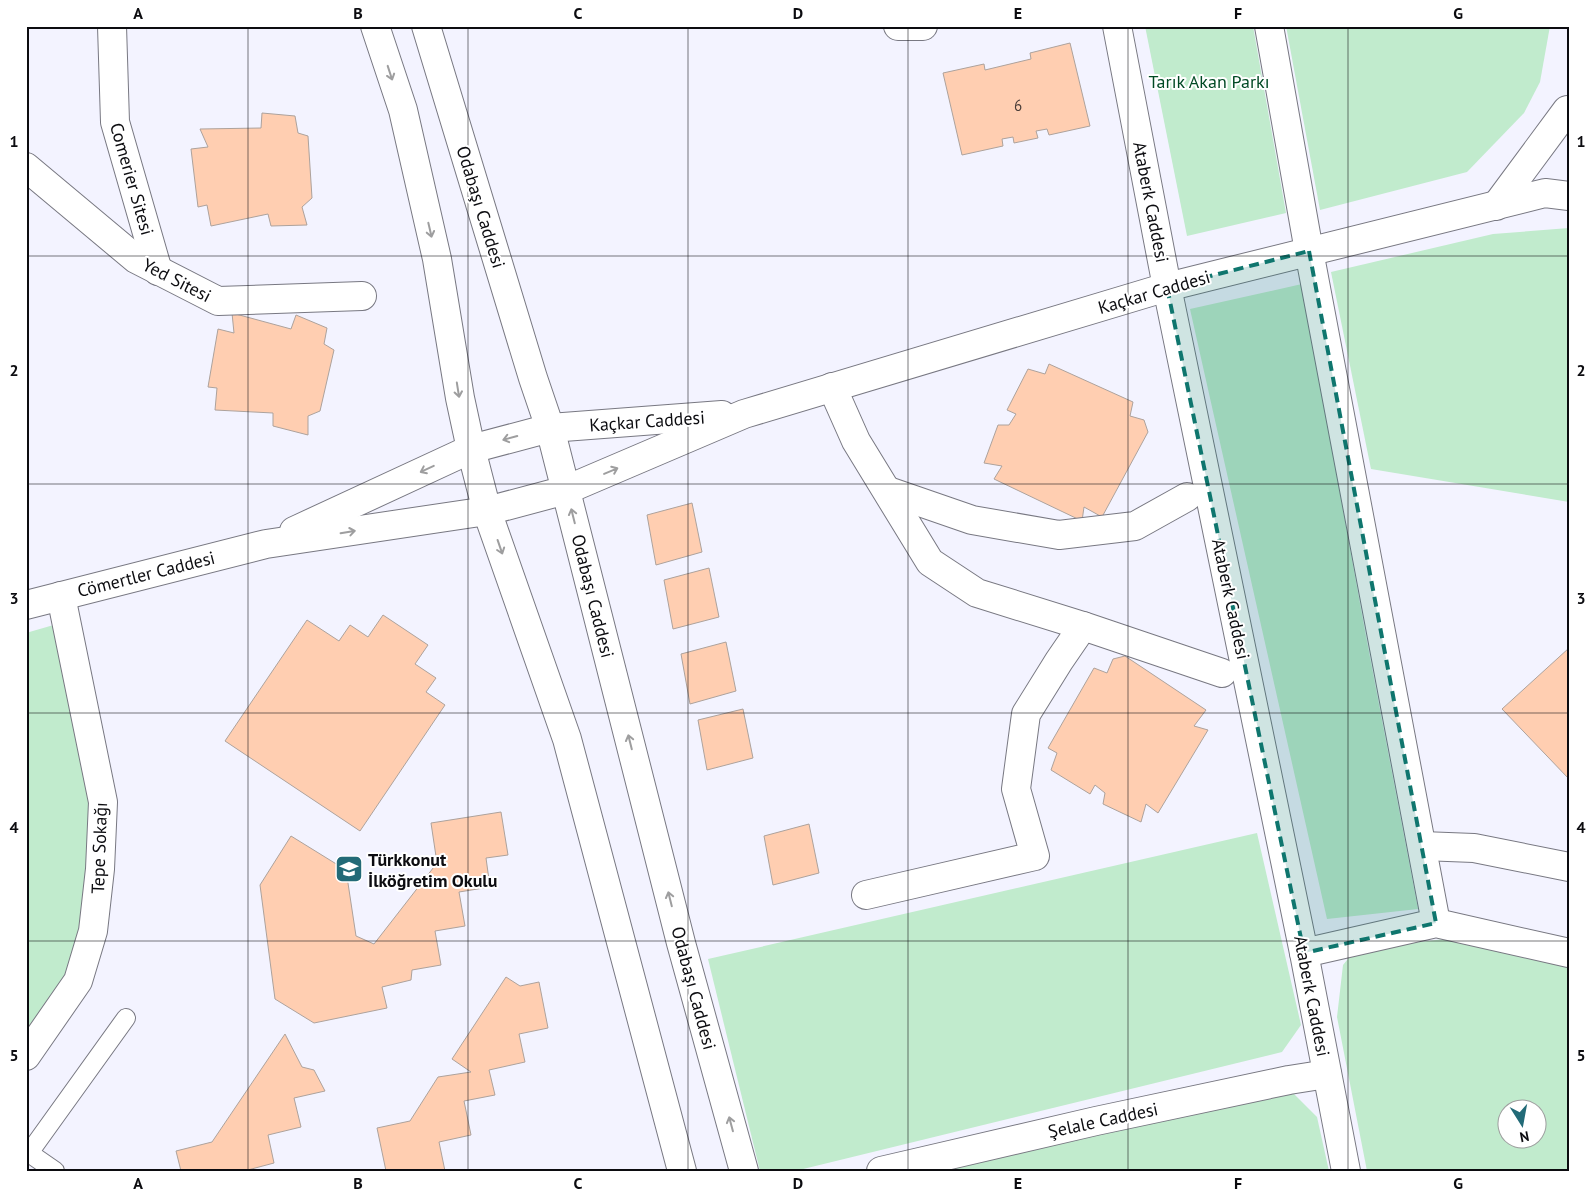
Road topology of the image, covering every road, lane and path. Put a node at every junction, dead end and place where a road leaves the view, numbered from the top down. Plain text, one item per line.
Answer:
1 (112, 26) edge
2 (375, 26) edge
3 (426, 26) edge
4 (898, 26) edge
5 (923, 26) edge
6 (1117, 26) edge
7 (1269, 26) edge
8 (1568, 108) edge
9 (26, 167) edge
10 (1569, 196) edge
11 (1496, 206) junction
12 (1309, 251) junction
13 (158, 270) junction
14 (1167, 287) junction
15 (362, 296) dead end
16 (832, 387) junction
17 (744, 414) junction
18 (550, 428) junction
19 (471, 449) junction
20 (566, 490) junction
21 (888, 491) junction
22 (1187, 497) dead end
23 (487, 510) junction
24 (266, 544) junction
25 (61, 596) junction
26 (26, 604) edge
27 (1083, 626) junction
28 (1222, 673) dead end
29 (1422, 846) junction
30 (1569, 867) edge
31 (866, 896) dead end
32 (1436, 923) junction
33 (1304, 953) junction
34 (1569, 953) edge
35 (126, 1018) dead end
36 (26, 1056) edge
37 (1327, 1074) junction
38 (55, 1171) edge
39 (682, 1171) edge
40 (744, 1171) edge
41 (881, 1171) edge
42 (1346, 1171) edge

1 - 13 street, Comerier Sitesi
2 -> 19 street
3 - 18 street, Odabaşı Caddesi
4 - 5 street
6 - 14 street, Ataberk Caddesi
7 - 12 street
8 - 11 street
9 - 13 street, Yed Sitesi
10 - 11 street, Kaçkar Caddesi
11 - 12 street, Kaçkar Caddesi
12 - 14 street, Kaçkar Caddesi
12 - 29 street
13 - 15 street, Yed Sitesi
14 - 16 street, Kaçkar Caddesi
14 - 33 street, Ataberk Caddesi
16 - 17 street, Kaçkar Caddesi
16 - 21 street
17 - 18 street, Kaçkar Caddesi
20 -> 17 street, Kaçkar Caddesi
18 -> 19 street, Kaçkar Caddesi
18 - 20 street, Odabaşı Caddesi
19 - 23 street
19 -> 24 street, Cömertler Caddesi
20 - 23 street, Kaçkar Caddesi
40 -> 20 street, Odabaşı Caddesi
21 - 22 street
21 - 27 street
24 -> 23 street, Cömertler Caddesi
23 -> 39 street
24 - 25 street, Cömertler Caddesi
25 - 26 street, Cömertler Caddesi
25 - 36 street, Tepe Sokağı
27 - 28 street
27 - 31 street
29 - 30 street
29 - 32 street
32 - 33 street
32 - 34 street
33 - 37 street, Ataberk Caddesi
35 - 38 lane
37 - 41 street, Şelale Caddesi
37 - 42 street, Ataberk Caddesi

